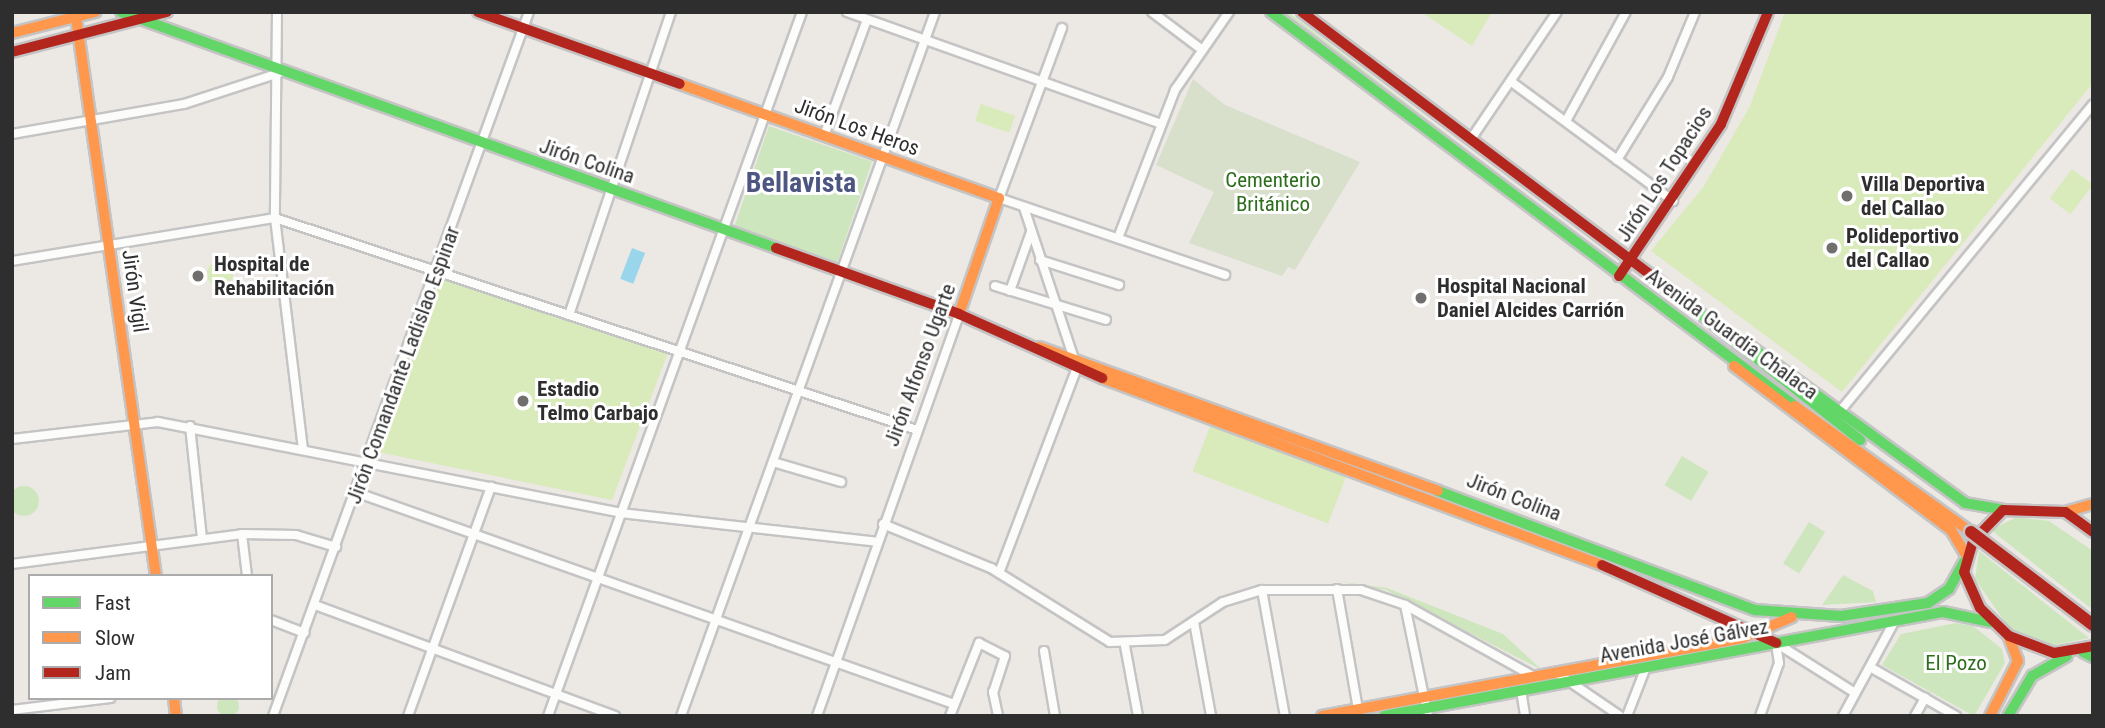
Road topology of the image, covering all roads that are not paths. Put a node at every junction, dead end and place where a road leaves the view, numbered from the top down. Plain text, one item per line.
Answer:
1 (95, 12) edge
2 (121, 12) edge
3 (169, 12) edge
4 (277, 12) edge
5 (478, 12) edge
6 (530, 12) edge
7 (671, 12) edge
8 (802, 12) edge
9 (847, 12) edge
10 (935, 12) edge
11 (1152, 12) edge
12 (1229, 12) edge
13 (1271, 12) edge
14 (1302, 12) edge
15 (1557, 12) edge
16 (1626, 12) edge
17 (1695, 12) edge
18 (1768, 12) edge
19 (76, 15) edge
20 (138, 20) junction
21 (867, 20) junction
22 (1062, 28) dead end
23 (523, 29) junction
24 (170, 31) junction
25 (12, 33) edge
26 (79, 35) junction
27 (925, 40) junction
28 (1201, 49) junction
29 (12, 52) edge
30 (279, 73) junction
31 (650, 74) junction
32 (1043, 82) junction
33 (1513, 83) junction
34 (2093, 104) edge
35 (765, 115) junction
36 (92, 121) junction
37 (1566, 121) junction
38 (1161, 124) junction
39 (12, 134) edge
40 (824, 136) junction
41 (1471, 139) junction
42 (484, 145) junction
43 (882, 157) junction
44 (1617, 160) junction
45 (611, 190) junction
46 (999, 198) junction
47 (1672, 201) junction
48 (1024, 208) junction
49 (275, 218) junction
50 (724, 229) junction
51 (1031, 232) junction
52 (1118, 239) junction
53 (109, 245) junction
54 (1631, 259) junction
55 (1040, 260) junction
56 (12, 261) edge
57 (437, 271) junction
58 (841, 272) junction
59 (1225, 275) dead end
60 (1619, 276) junction
61 (1119, 285) dead end
62 (995, 286) dead end
63 (1010, 291) junction
64 (1054, 305) junction
65 (959, 314) junction
66 (569, 315) junction
67 (1106, 320) dead end
68 (1727, 332) junction
69 (1039, 347) junction
70 (1713, 347) junction
71 (681, 352) junction
72 (1071, 353) junction
73 (1077, 368) junction
74 (1757, 369) junction
75 (1131, 381) junction
76 (799, 391) junction
77 (1840, 410) junction
78 (134, 422) junction
79 (190, 426) junction
80 (917, 430) junction
81 (12, 439) edge
82 (303, 448) junction
83 (367, 460) junction
84 (773, 462) junction
85 (841, 482) dead end
86 (1408, 484) junction
87 (491, 487) junction
88 (355, 492) junction
89 (2093, 504) edge
90 (2003, 510) junction
91 (2065, 512) junction
92 (620, 513) junction
93 (883, 524) junction
94 (750, 525) junction
95 (1973, 529) junction
96 (2093, 532) edge
97 (242, 534) junction
98 (474, 534) junction
99 (202, 538) junction
100 (877, 542) junction
101 (152, 545) junction
102 (335, 547) junction
103 (1965, 557) junction
104 (12, 564) edge
105 (999, 573) junction
106 (156, 574) edge
107 (247, 574) edge
108 (597, 578) junction
109 (1337, 589) junction
110 (1262, 590) junction
111 (1405, 605) junction
112 (315, 606) junction
113 (2093, 615) edge
114 (1799, 616) junction
115 (716, 620) junction
116 (273, 621) edge
117 (1194, 622) junction
118 (1894, 622) junction
119 (1991, 622) junction
120 (2093, 625) edge
121 (305, 633) junction
122 (1759, 633) junction
123 (2009, 636) junction
124 (1812, 637) junction
125 (1776, 643) junction
126 (1125, 646) junction
127 (432, 649) junction
128 (1044, 651) dead end
129 (2085, 652) edge
130 (835, 662) junction
131 (1645, 662) junction
132 (1870, 667) junction
133 (1557, 673) junction
134 (1535, 677) junction
135 (1568, 681) junction
136 (1521, 691) junction
137 (1855, 693) junction
138 (556, 694) junction
139 (1925, 698) junction
140 (94, 700) edge
141 (954, 704) junction
142 (1425, 707) edge
143 (1359, 709) junction
144 (12, 710) edge
145 (273, 716) edge
146 (408, 716) edge
147 (548, 716) edge
148 (615, 716) edge
149 (681, 716) edge
150 (817, 716) edge
151 (950, 716) edge
152 (998, 716) edge
153 (1055, 716) edge
154 (1138, 716) edge
155 (1211, 716) edge
156 (1285, 716) edge
157 (1322, 716) edge
158 (1384, 716) edge
159 (1525, 716) edge
160 (1620, 716) edge
161 (1627, 716) edge
162 (1760, 716) edge
163 (1843, 716) edge
164 (1915, 716) edge
165 (1956, 716) edge
166 (1990, 716) edge
167 (2008, 716) edge

1 - 19 main road
2 - 20 main road, Jirón Colina
3 - 20 main road
3 - 24 main road
4 - 30 street
5 - 23 main road, Jirón Los Heros
6 - 23 street, Jirón Comandante Ladislao Espinar
7 - 31 street
8 - 35 street
9 - 21 street
10 - 27 street
11 - 28 street
12 - 28 street
13 - 60 main road, Avenida Guardia Chalaca
14 - 41 main road, Avenida Guardia Chalaca
15 - 33 street
16 - 37 street
17 - 44 street
18 - 47 main road, Jirón Los Topacios
19 - 25 main road
19 - 26 main road, Jirón Vigil
20 - 24 main road, Jirón Colina
20 - 26 main road
21 - 27 street
21 - 40 street
22 - 32 street, Jirón Alfonso Ugarte
23 - 31 main road, Jirón Los Heros
23 - 42 street, Jirón Comandante Ladislao Espinar
24 - 30 main road, Jirón Colina
26 - 29 main road
26 - 36 main road, Jirón Vigil
27 - 32 street
27 - 43 street
28 - 38 street
30 - 36 street
30 - 42 main road, Jirón Colina
30 - 49 street
31 - 35 main road, Jirón Los Heros
31 - 45 street
32 - 38 street
32 - 46 street, Jirón Alfonso Ugarte
33 - 37 street
33 - 41 street
34 - 77 street
35 - 40 main road, Jirón Los Heros
35 - 50 street
36 - 39 street
36 - 53 main road, Jirón Vigil
37 - 44 street
38 - 52 street
40 - 43 main road, Jirón Los Heros
41 - 54 main road, Avenida Guardia Chalaca
42 - 45 main road, Jirón Colina
42 - 57 street, Jirón Comandante Ladislao Espinar
43 - 46 main road, Jirón Los Heros
43 - 58 street
44 - 47 street
45 - 50 main road, Jirón Colina
45 - 66 street
46 - 48 street, Jirón Los Heros
46 - 65 main road, Jirón Alfonso Ugarte
47 - 54 main road, Jirón Los Topacios
48 - 51 street
48 - 52 street, Jirón Los Heros
49 - 53 street
49 - 57 street
49 - 82 street
50 - 58 main road, Jirón Colina
50 - 71 street
51 - 55 street
51 - 63 street
52 - 59 street, Jirón Los Heros
53 - 56 street
53 - 78 main road, Jirón Vigil
54 - 60 main road, Jirón Los Topacios
54 - 68 main road, Avenida Guardia Chalaca
55 - 61 street
55 - 64 street
57 - 66 street
57 - 83 street, Jirón Comandante Ladislao Espinar
58 - 65 main road, Jirón Colina
58 - 76 street
60 - 70 main road, Avenida Guardia Chalaca
62 - 63 street
63 - 64 street
64 - 67 street
64 - 72 street
65 - 69 main road, Jirón Colina
65 - 80 street, Jirón Alfonso Ugarte
66 - 71 street
68 - 74 main road, Avenida Guardia Chalaca
68 - 77 main road
69 - 72 main road, Jirón Colina
69 - 73 main road, Jirón Colina
70 - 74 main road, Avenida Guardia Chalaca
70 - 103 main road
71 - 76 street
71 - 92 street
72 - 73 street
72 - 75 main road, Jirón Colina
73 - 75 main road, Jirón Colina
73 - 105 street
74 - 95 main road, Avenida Guardia Chalaca
75 - 86 main road, Jirón Colina
76 - 80 street
76 - 84 street
77 - 90 main road
78 - 79 street
78 - 81 street
78 - 101 main road, Jirón Vigil
79 - 82 street
79 - 99 street
80 - 93 street, Jirón Alfonso Ugarte
82 - 83 street
83 - 87 street
83 - 88 street, Jirón Comandante Ladislao Espinar
84 - 85 street
84 - 94 street
86 - 114 main road, Jirón Colina
86 - 122 main road, Jirón Colina
87 - 92 street
87 - 98 street
88 - 98 street
88 - 102 street, Jirón Comandante Ladislao Espinar
89 - 91 main road
90 - 91 main road
90 - 103 main road, Jirón Colina
91 - 96 main road
92 - 94 street
92 - 108 street
93 - 100 street, Jirón Alfonso Ugarte
93 - 105 street
94 - 100 street
94 - 115 street
95 - 113 main road
95 - 120 main road, bridge
97 - 99 street
97 - 102 street
97 - 107 street
98 - 108 street
98 - 127 street
99 - 101 street
100 - 130 street, Jirón Alfonso Ugarte
101 - 104 street
101 - 106 main road, Jirón Vigil
102 - 112 street, Jirón Comandante Ladislao Espinar
103 - 114 main road, Jirón Colina
103 - 119 main road
105 - 126 street
108 - 115 street
108 - 138 street
109 - 110 street
109 - 111 street
109 - 143 street
110 - 117 street
110 - 156 street
111 - 134 street
111 - 142 street
112 - 121 street, Jirón Comandante Ladislao Espinar
112 - 127 street
114 - 122 main road, Avenida José Gálvez
114 - 124 main road
115 - 130 street
115 - 149 street
116 - 121 street
117 - 126 street
117 - 155 street
118 - 119 main road, Avenida José Gálvez
118 - 124 main road, Avenida José Gálvez
118 - 132 street
119 - 123 main road
121 - 145 street, Jirón Comandante Ladislao Espinar
122 - 125 main road, Jirón Colina
122 - 131 main road, Avenida José Gálvez
123 - 129 main road
123 - 166 main road
124 - 125 main road, Avenida José Gálvez
125 - 131 main road, Avenida José Gálvez
125 - 137 street
125 - 162 street
126 - 154 street
127 - 138 street
127 - 146 street
128 - 153 street
129 - 167 main road
130 - 141 street
130 - 150 street, Jirón Alfonso Ugarte
131 - 133 main road, Avenida José Gálvez
131 - 135 main road, Avenida José Gálvez
131 - 161 street
132 - 137 street
132 - 139 street
133 - 134 main road, Avenida José Gálvez
133 - 135 street
134 - 142 main road, Avenida José Gálvez
135 - 136 main road, Avenida José Gálvez
135 - 160 street
136 - 142 main road, Avenida José Gálvez
136 - 159 street
137 - 163 street
138 - 147 street
138 - 148 street
139 - 164 street
139 - 165 street
140 - 144 street
141 - 151 street
141 - 152 street
142 - 143 main road, Avenida José Gálvez
142 - 158 main road, Avenida José Gálvez
143 - 157 main road, Avenida José Gálvez

